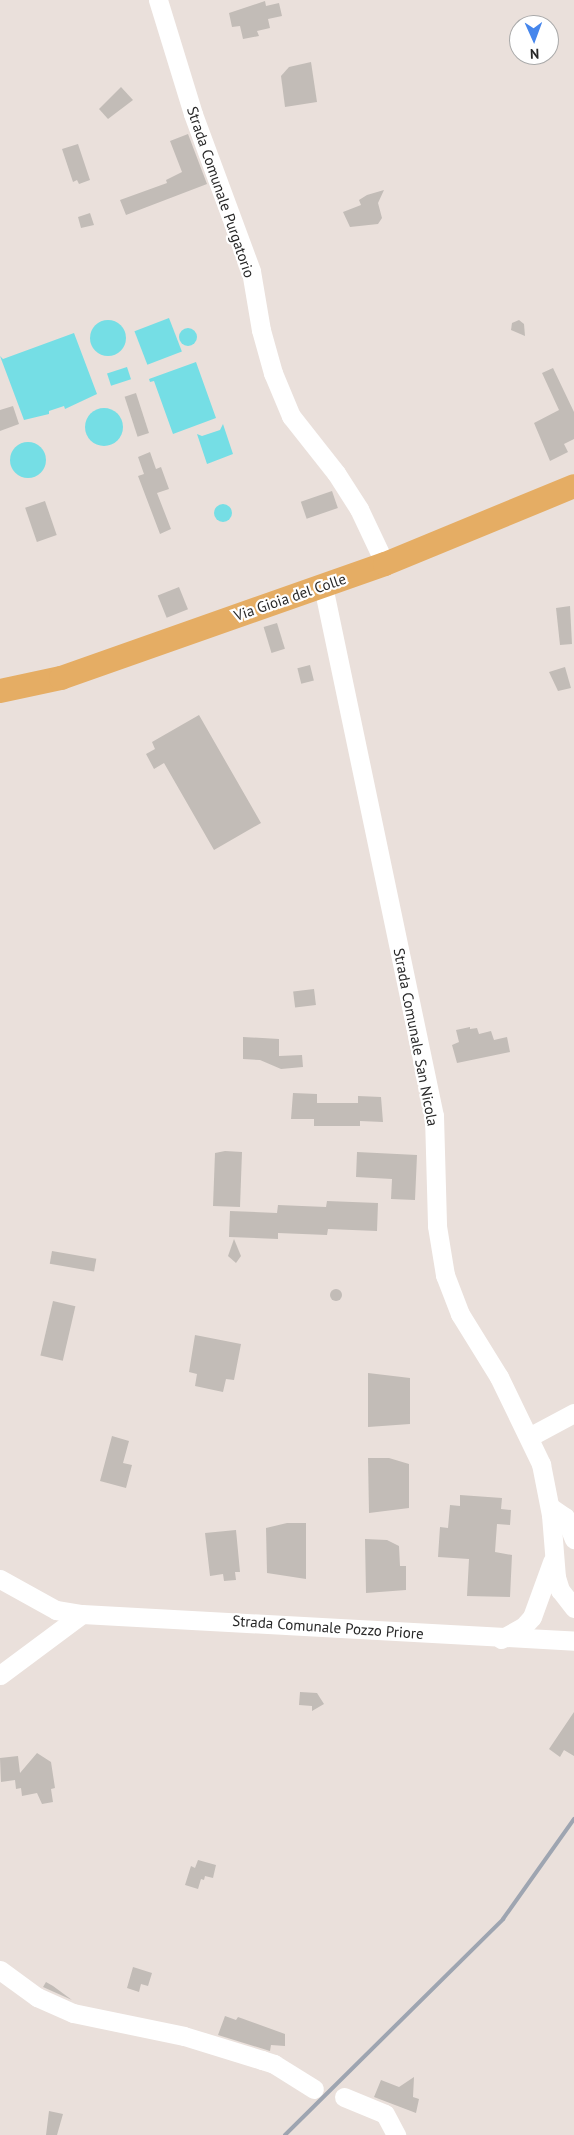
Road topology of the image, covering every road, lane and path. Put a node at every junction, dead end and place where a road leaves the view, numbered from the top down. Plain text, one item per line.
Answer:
1 (158, 0) edge
2 (574, 486) edge
3 (385, 564) junction
4 (323, 586) junction
5 (0, 691) edge
6 (574, 1413) edge
7 (529, 1437) junction
8 (550, 1507) junction
9 (574, 1539) edge
10 (553, 1561) junction
11 (0, 1579) edge
12 (574, 1608) edge
13 (82, 1614) junction
14 (501, 1639) junction
15 (573, 1640) edge
16 (0, 1675) edge
17 (0, 1970) edge
18 (314, 2089) dead end
19 (344, 2097) dead end
20 (396, 2135) edge

1 - 3 street, Strada Comunale Purgatorio
2 - 3 main road, Via Gioia del Colle
3 - 4 main road, Via Gioia del Colle
4 - 5 main road, Via Gioia del Colle
4 - 7 street, Strada Comunale San Nicola
6 - 7 street
7 - 8 street, Strada Comunale San Nicola
8 - 9 street
8 - 10 street, Strada Comunale San Nicola
10 - 12 street
10 - 14 street
11 - 13 street, Strada Comunale Pozzo Priore
13 - 14 street, Strada Comunale Pozzo Priore
13 - 16 street
14 - 15 street, Strada Comunale Pozzo Priore
17 - 18 street
19 - 20 street

